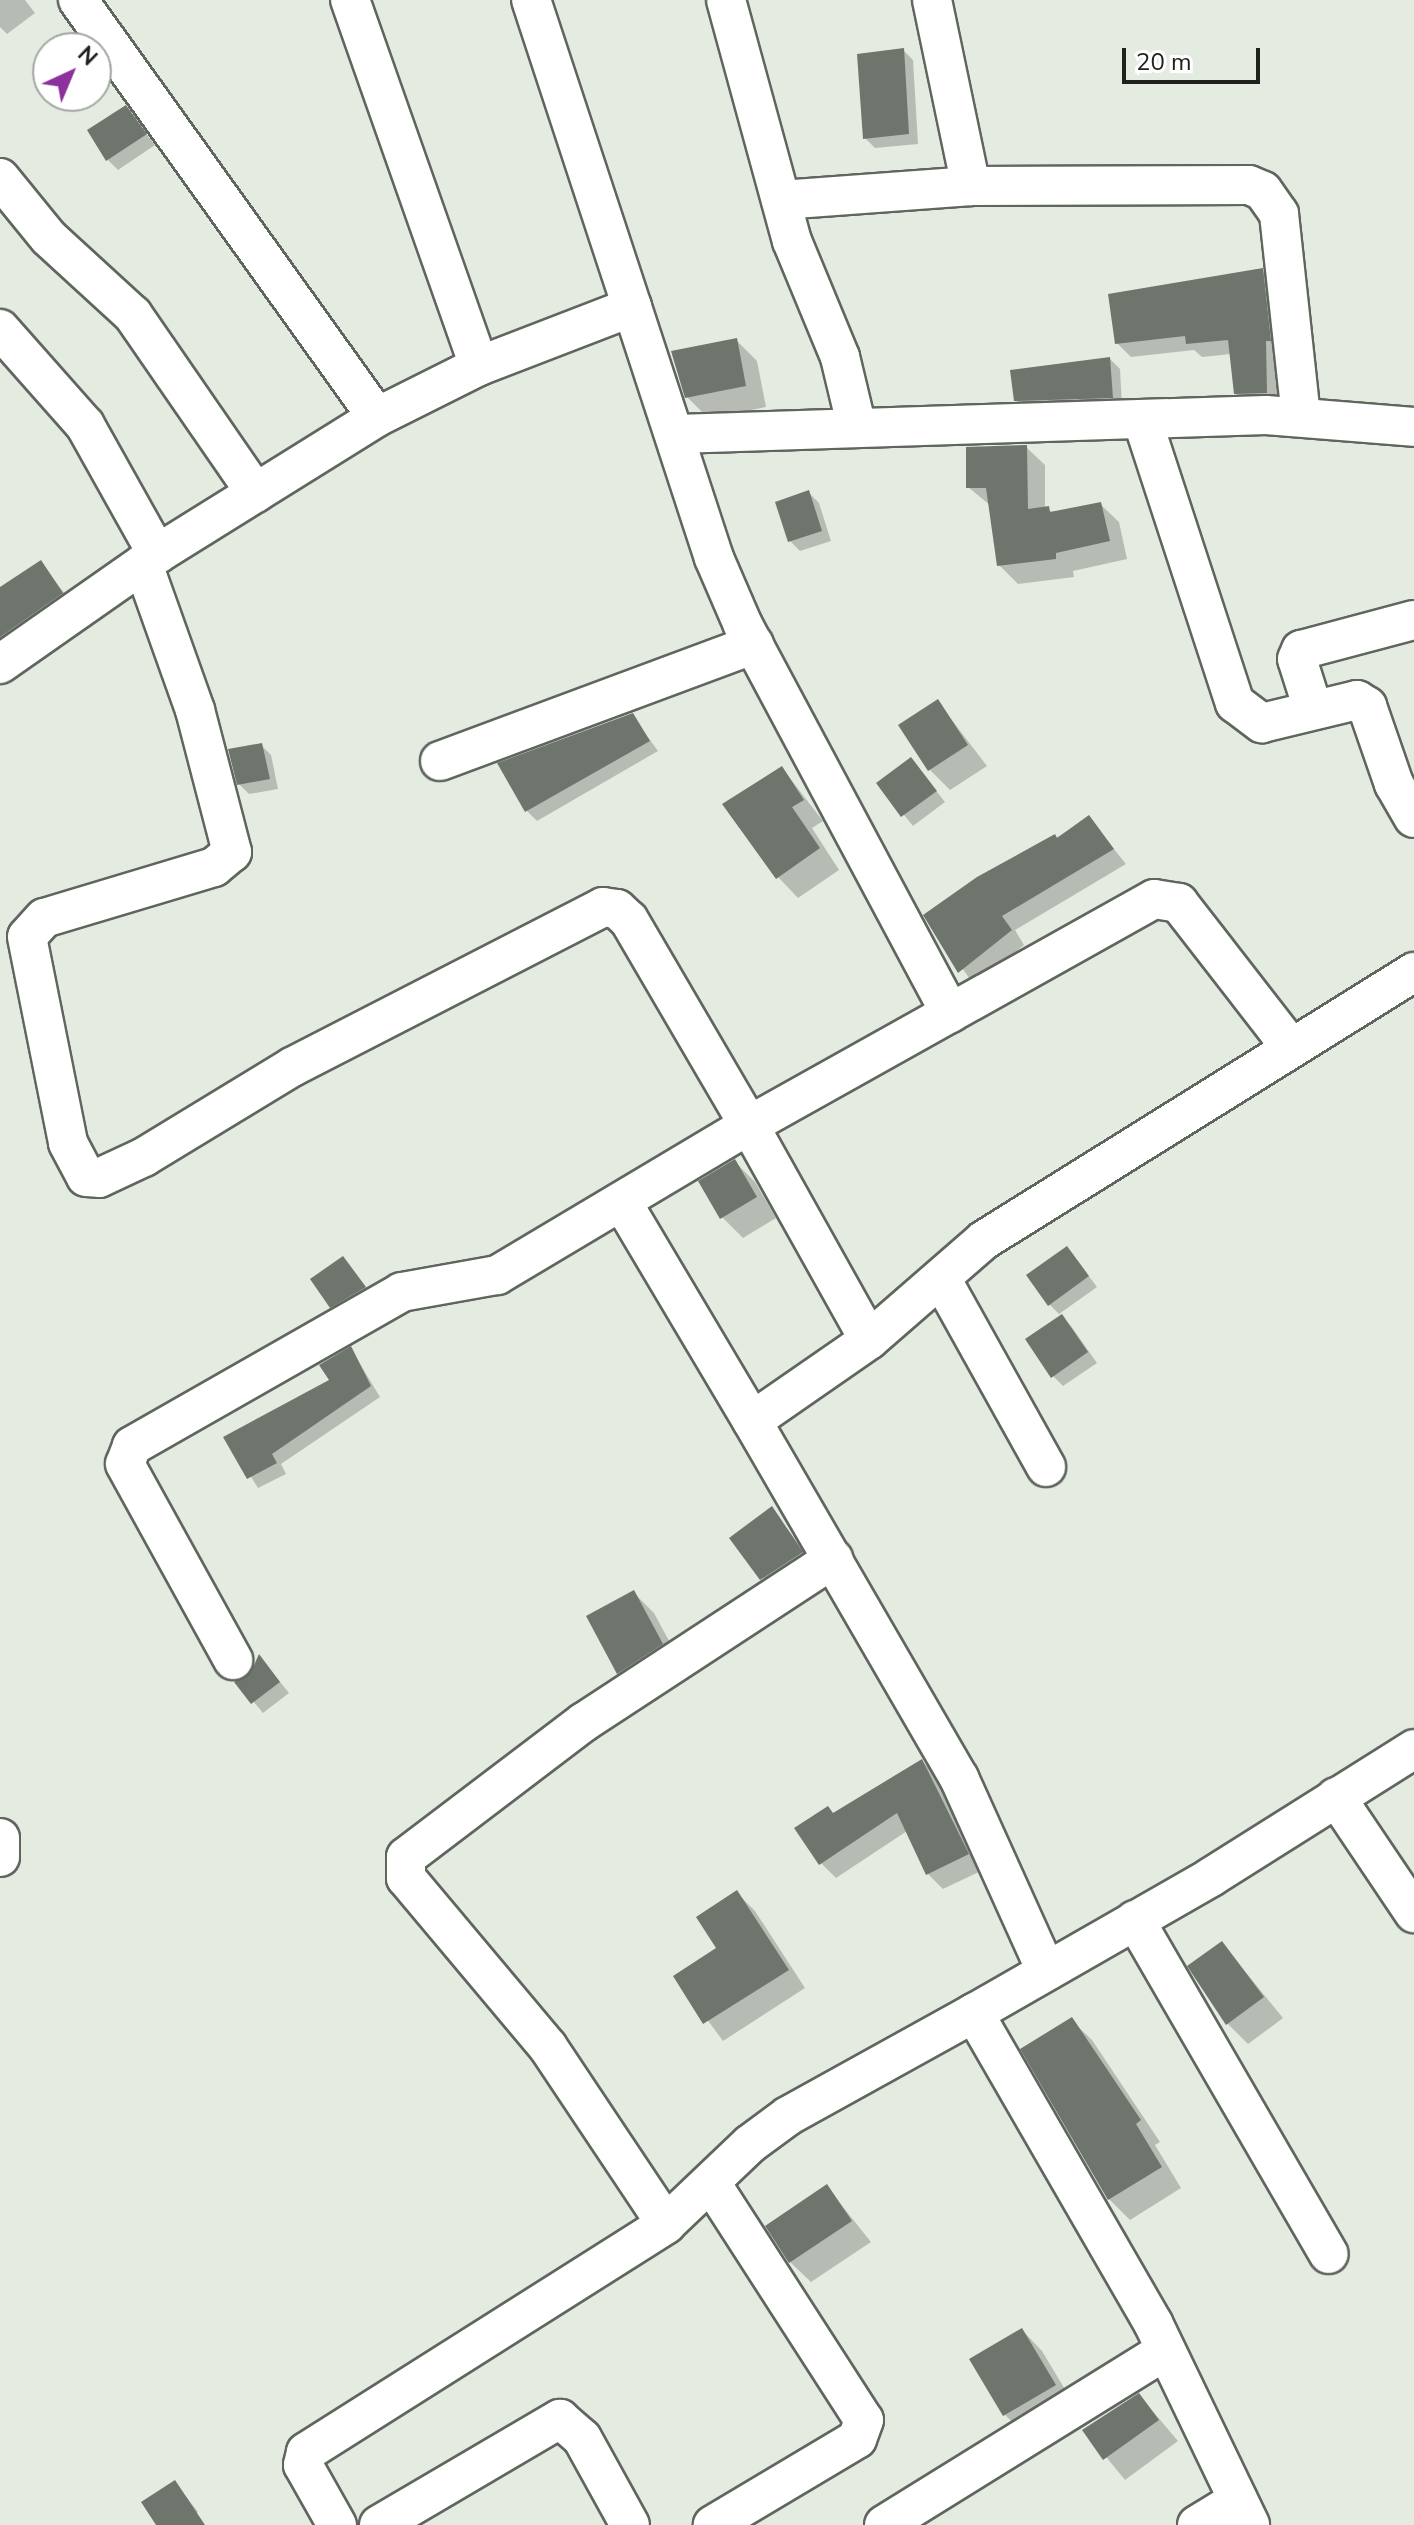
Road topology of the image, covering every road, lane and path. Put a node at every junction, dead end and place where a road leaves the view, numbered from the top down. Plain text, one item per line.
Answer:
1 (78, 0) edge
2 (350, 0) edge
3 (531, 0) edge
4 (726, 0) edge
5 (932, 0) edge
6 (0, 178) edge
7 (971, 186) junction
8 (781, 200) junction
9 (632, 307) junction
10 (0, 329) edge
11 (479, 366) junction
12 (1301, 416) junction
13 (377, 417) junction
14 (1142, 419) junction
15 (1414, 427) edge
16 (857, 428) junction
17 (677, 434) junction
18 (256, 493) junction
19 (150, 559) junction
20 (1414, 620) edge
21 (754, 644) junction
22 (0, 664) edge
23 (1313, 709) junction
24 (440, 761) dead end
25 (1414, 818) edge
26 (1414, 972) edge
27 (950, 1013) junction
28 (1289, 1045) junction
29 (749, 1125) junction
30 (622, 1202) junction
31 (942, 1280) junction
32 (869, 1340) junction
33 (752, 1421) junction
34 (1046, 1467) dead end
35 (833, 1559) junction
36 (233, 1660) dead end
37 (1414, 1749) edge
38 (1336, 1797) junction
39 (0, 1838) edge
40 (0, 1857) edge
41 (1414, 1913) edge
42 (1135, 1920) junction
43 (1046, 1971) junction
44 (974, 2013) junction
45 (711, 2183) junction
46 (666, 2224) junction
47 (1329, 2254) dead end
48 (1165, 2351) junction
49 (1244, 2513) edge
50 (337, 2525) edge
51 (379, 2525) edge
52 (630, 2525) edge
53 (713, 2525) edge
54 (884, 2525) edge
55 (1197, 2525) edge

1 - 13 street
2 - 11 street
3 - 9 street
4 - 8 street
5 - 7 street
6 - 18 street
7 - 8 street
7 - 12 street
8 - 16 street
9 - 11 street
9 - 17 street
10 - 19 street
11 - 13 street
12 - 14 street
12 - 15 street
13 - 18 street
14 - 16 street
14 - 23 street
16 - 17 street
17 - 21 street
18 - 19 street
19 - 22 street
19 - 29 street
20 - 23 street
21 - 24 street
21 - 27 street
23 - 25 street
26 - 28 street
27 - 28 street
27 - 29 street
28 - 31 street
29 - 30 street
29 - 32 street
30 - 33 street
30 - 36 street
31 - 32 street
31 - 34 street
32 - 33 street
33 - 35 street
35 - 43 street
35 - 46 street
37 - 38 street
38 - 41 street
38 - 42 street
39 - 40 street
42 - 43 street
42 - 47 street
43 - 44 street
44 - 45 street
44 - 48 street
45 - 46 street
45 - 53 street
46 - 50 street
48 - 49 street
48 - 54 street
49 - 55 street
51 - 52 street

